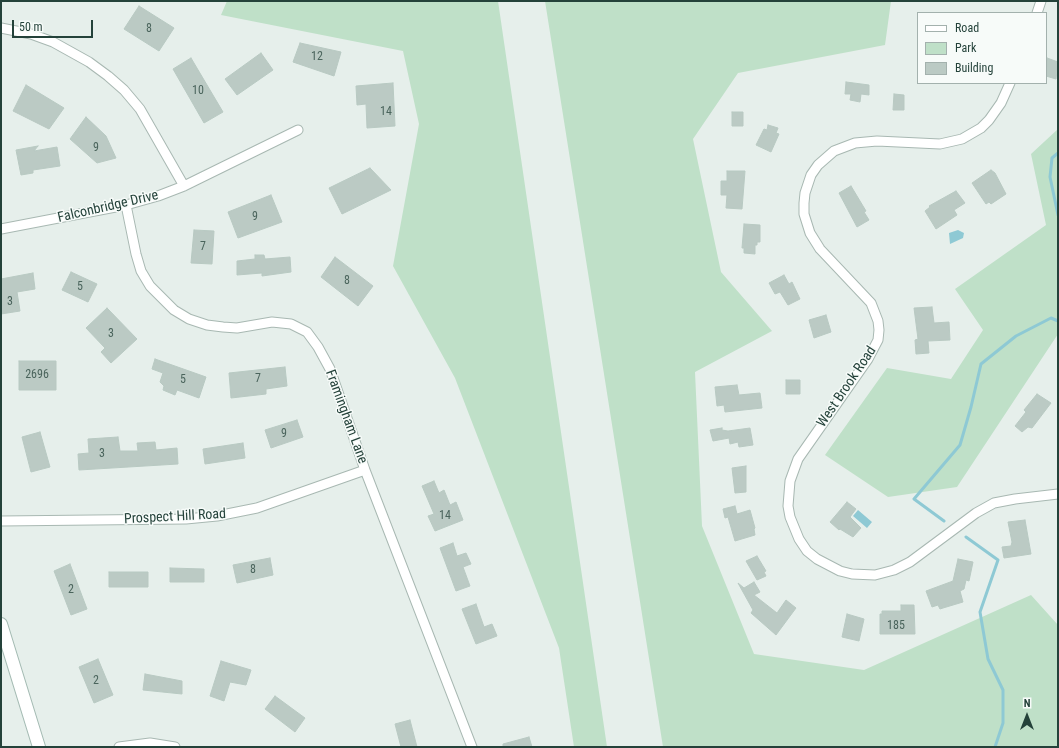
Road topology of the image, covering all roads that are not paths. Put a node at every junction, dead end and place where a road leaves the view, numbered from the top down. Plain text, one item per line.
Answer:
1 (1041, 1) edge
2 (1037, 12) edge
3 (1, 28) edge
4 (1010, 84) edge
5 (298, 130) dead end
6 (184, 186) junction
7 (126, 205) junction
8 (1, 229) edge
9 (365, 470) junction
10 (1058, 494) edge
11 (1, 521) edge
12 (1, 624) edge
13 (40, 747) edge
14 (119, 747) edge
15 (175, 747) edge
16 (472, 747) edge

1 - 2 street
3 - 6 street
4 - 10 street, West Brook Road
5 - 6 street, Falconbridge Drive
6 - 7 street, Falconbridge Drive
7 - 8 street, Falconbridge Drive
7 - 9 street, Framingham Lane
9 - 11 street, Prospect Hill Road
9 - 16 street, Framingham Lane
12 - 13 main road
14 - 15 street

